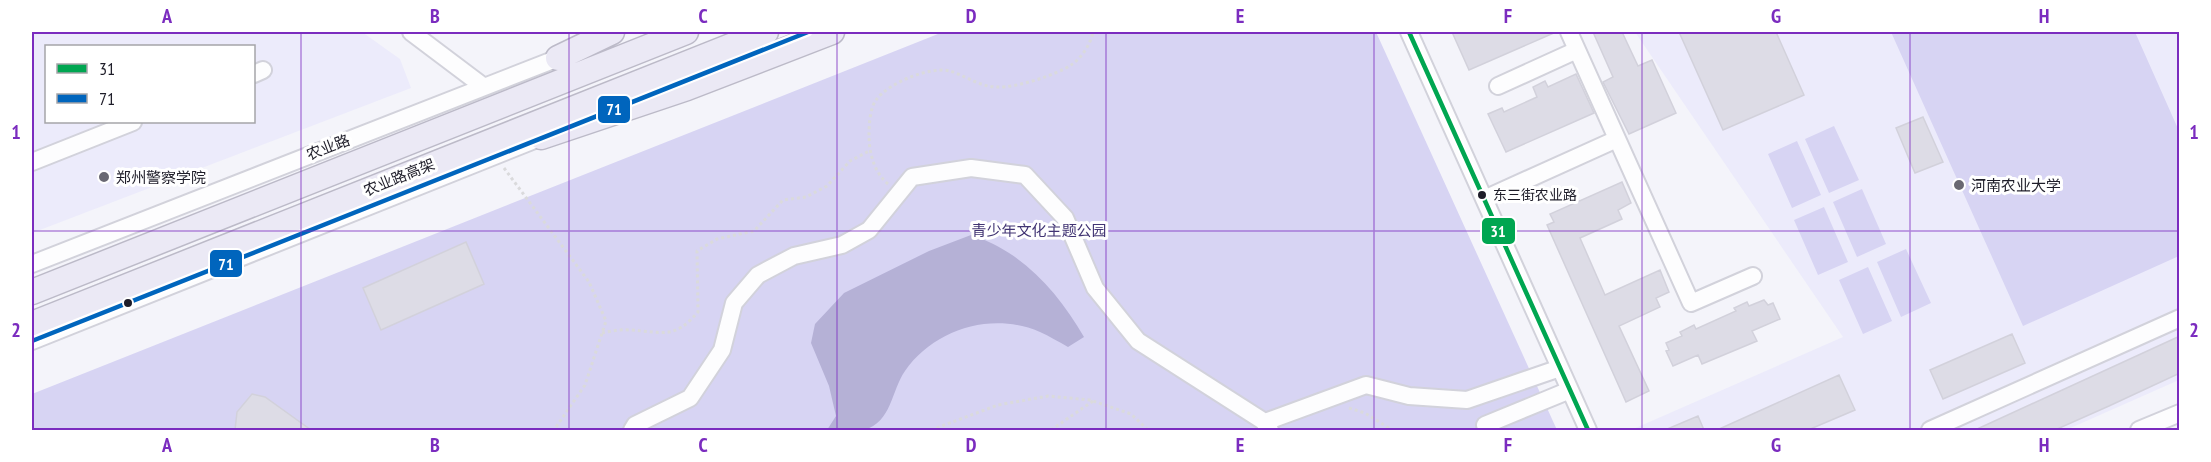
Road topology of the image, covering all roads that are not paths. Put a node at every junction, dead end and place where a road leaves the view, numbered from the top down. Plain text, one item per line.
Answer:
1 (411, 32) edge
2 (612, 32) edge
3 (625, 32) edge
4 (686, 32) edge
5 (766, 32) edge
6 (808, 32) edge
7 (832, 32) edge
8 (1409, 32) edge
9 (1569, 32) edge
10 (1577, 50) junction
11 (558, 58) junction
12 (1498, 86) dead end
13 (484, 87) junction
14 (131, 123) edge
15 (542, 137) junction
16 (1617, 139) junction
17 (32, 162) edge
18 (1484, 199) junction
19 (32, 264) edge
20 (1753, 276) dead end
21 (32, 292) edge
22 (2180, 318) edge
23 (32, 324) edge
24 (32, 341) edge
25 (1560, 368) junction
26 (1570, 390) junction
27 (2180, 413) edge
28 (1485, 425) dead end
29 (1268, 426) edge
30 (632, 430) edge
31 (1588, 430) edge
32 (1930, 430) edge
33 (2139, 430) edge

1 - 13 street
2 - 11 highway
3 - 11 street, 农业路
4 - 21 highway, 农业路高架
5 - 23 highway, 农业路高架
6 - 15 street
7 - 15 highway
8 - 18 street
9 - 10 street
10 - 12 street
10 - 16 street
11 - 13 street, 农业路
13 - 19 street, 农业路
14 - 17 street
15 - 24 street
16 - 18 street
16 - 20 street
18 - 25 street
22 - 32 street
25 - 26 street
25 - 29 street
26 - 28 street
26 - 31 street
27 - 33 street
29 - 30 street

